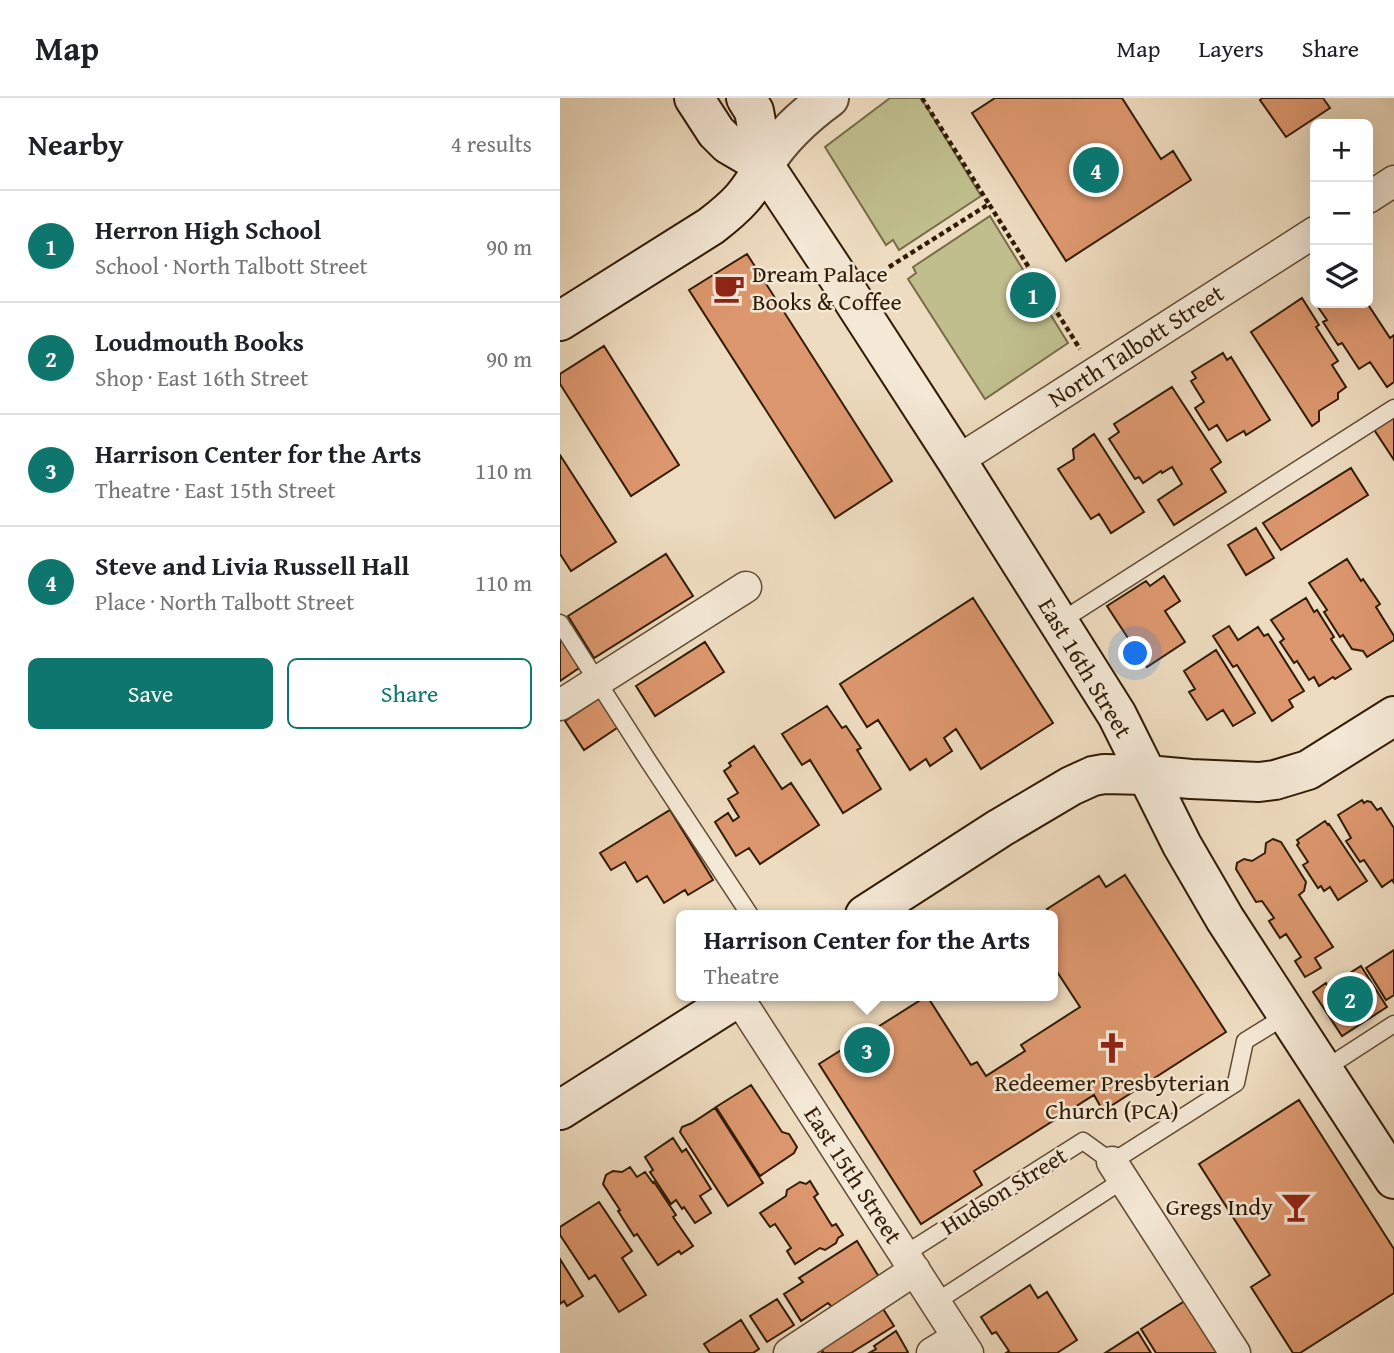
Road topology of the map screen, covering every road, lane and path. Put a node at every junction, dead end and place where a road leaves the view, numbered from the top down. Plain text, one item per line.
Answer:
1 (694, 98) edge
2 (746, 98) edge
3 (829, 98) edge
4 (922, 98) edge
5 (764, 164) junction
6 (1394, 181) edge
7 (1373, 195) edge
8 (989, 204) junction
9 (1310, 235) edge
10 (889, 267) dead end
11 (560, 321) edge
12 (1080, 349) dead end
13 (1394, 408) edge
14 (957, 461) junction
15 (746, 587) dead end
16 (560, 623) edge
17 (1058, 623) junction
18 (597, 682) junction
19 (560, 705) edge
20 (1394, 716) edge
21 (1147, 775) junction
22 (747, 910) edge
23 (873, 910) edge
24 (731, 1001) edge
25 (742, 1001) edge
26 (1287, 1015) junction
27 (1394, 1024) edge
28 (1323, 1069) junction
29 (560, 1110) edge
30 (1118, 1171) junction
31 (1394, 1179) edge
32 (910, 1261) junction
33 (936, 1302) junction
34 (963, 1345) edge
35 (789, 1353) edge
36 (932, 1353) edge
37 (1235, 1353) edge

1 - 5 main road, East 16th Street
2 - 5 main road, East 16th Street
3 - 5 main road
4 - 8 path
5 - 11 main road
5 - 14 main road, East 16th Street
6 - 7 street
8 - 10 path
8 - 12 path
9 - 14 street, North Talbott Street
13 - 17 lane
14 - 17 main road, East 16th Street
15 - 18 street
16 - 18 lane
17 - 21 main road, East 16th Street
18 - 19 street
18 - 22 lane
20 - 21 main road
21 - 23 main road
21 - 26 main road, East 16th Street
24 - 29 main road
25 - 32 street, East 15th Street
26 - 28 main road, East 16th Street
26 - 30 lane
27 - 28 lane
28 - 31 main road, East 16th Street
30 - 32 lane, Hudson Street
30 - 33 lane
30 - 37 street
32 - 33 street, East 15th Street
32 - 35 street, Hudson Street
33 - 34 street, East 15th Street
34 - 36 street

